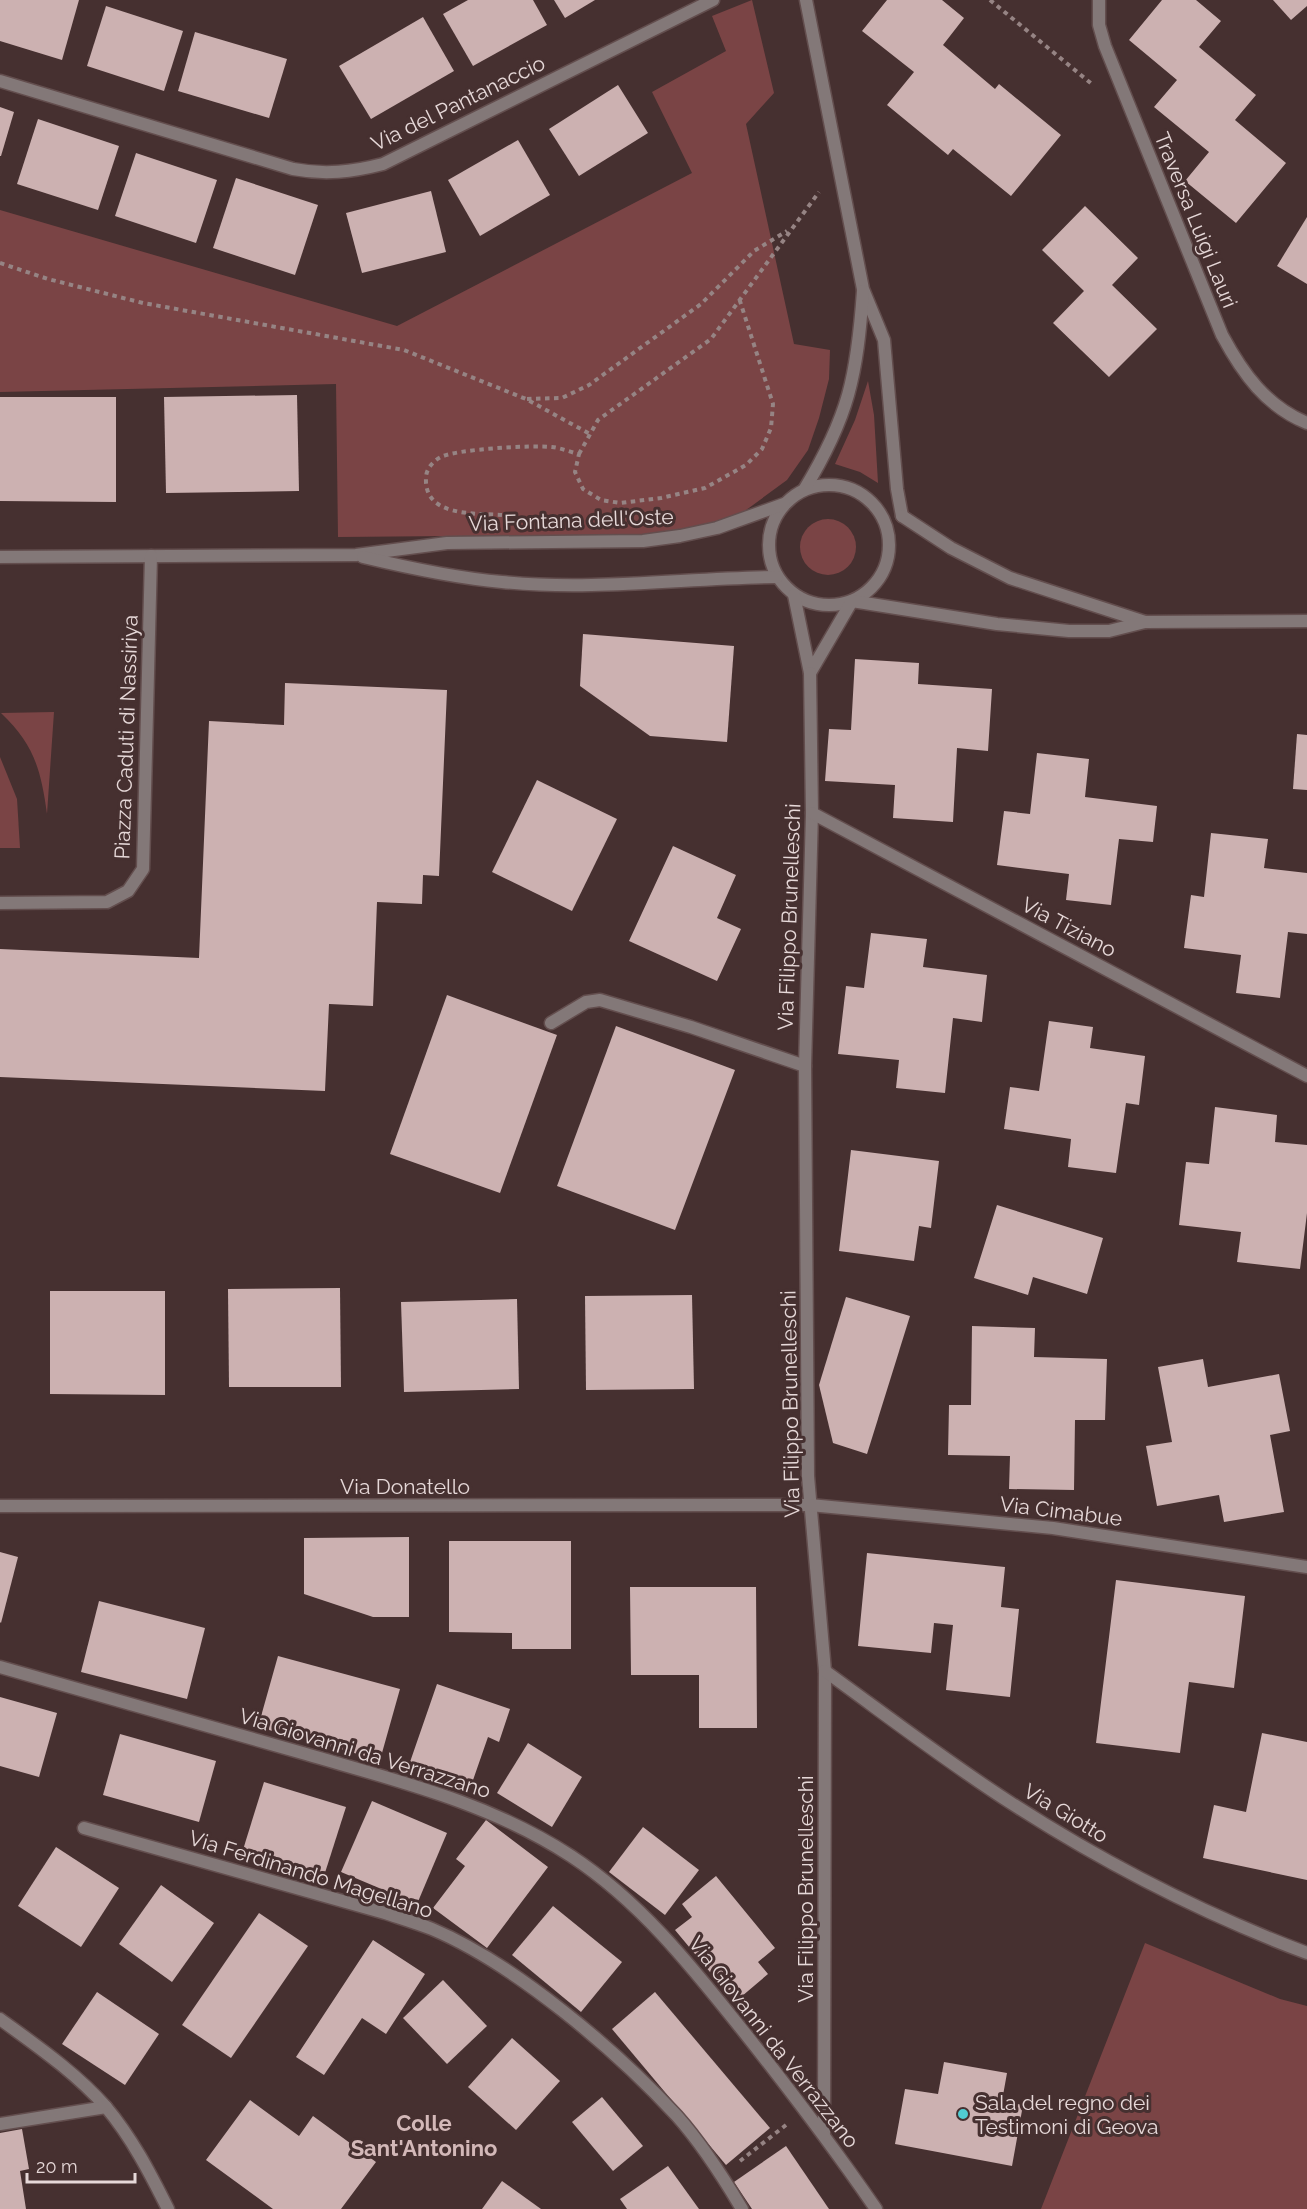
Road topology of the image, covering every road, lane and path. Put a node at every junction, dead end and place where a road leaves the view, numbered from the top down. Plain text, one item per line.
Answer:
1 (713, 0) edge
2 (806, 0) edge
3 (990, 0) edge
4 (1099, 0) edge
5 (0, 81) edge
6 (1098, 90) dead end
7 (839, 166) junction
8 (790, 229) junction
9 (0, 263) edge
10 (863, 290) junction
11 (739, 298) junction
12 (525, 399) junction
13 (1307, 423) edge
14 (590, 434) junction
15 (579, 454) junction
16 (804, 490) junction
17 (784, 504) junction
18 (902, 516) junction
19 (885, 522) junction
20 (527, 541) junction
21 (356, 555) junction
22 (151, 556) junction
23 (0, 557) edge
24 (777, 577) junction
25 (794, 595) junction
26 (852, 602) junction
27 (1307, 621) edge
28 (1145, 622) junction
29 (810, 673) junction
30 (812, 813) junction
31 (0, 903) edge
32 (551, 1023) dead end
33 (805, 1066) junction
34 (1307, 1076) edge
35 (810, 1505) junction
36 (0, 1506) edge
37 (1307, 1566) edge
38 (0, 1667) edge
39 (825, 1671) junction
40 (84, 1828) dead end
41 (1307, 1953) edge
42 (0, 2019) edge
43 (106, 2108) junction
44 (806, 2110) junction
45 (0, 2124) edge
46 (824, 2133) junction
47 (722, 2176) junction
48 (168, 2209) edge
49 (742, 2209) edge
50 (876, 2209) edge

1 - 5 street, Via del Pantanaccio
2 - 7 street
3 - 6 path
4 - 13 street, Traversa Luigi Lauri
7 - 8 path
7 - 10 street
8 - 11 path
8 - 12 path
9 - 12 path
10 - 16 street
10 - 18 street
11 - 14 path
11 - 15 path
12 - 14 path
14 - 15 path
15 - 20 path
16 - 17 street
16 - 19 street
17 - 20 street, Via Fontana dell'Oste
17 - 24 street
18 - 19 street
18 - 28 street
19 - 26 street
20 - 21 street, Via Fontana dell'Oste
21 - 22 street, Via Fontana dell'Oste
21 - 24 street, Via Fontana dell'Oste
22 - 23 street, Via Fontana dell'Oste
22 - 31 street, Piazza Caduti di Nassiriya
24 - 25 street
25 - 26 street
25 - 29 street, Via Filippo Brunelleschi
26 - 28 street
26 - 29 street
27 - 28 street
29 - 30 street, Via Filippo Brunelleschi
30 - 33 street, Via Filippo Brunelleschi
30 - 34 street, Via Tiziano
32 - 33 street
33 - 35 street, Via Filippo Brunelleschi
35 - 36 street, Via Donatello
35 - 37 street, Via Cimabue
35 - 39 street, Via Filippo Brunelleschi
38 - 44 street, Via Giovanni da Verrazzano
39 - 41 street, Via Giotto
39 - 46 street, Via Filippo Brunelleschi
40 - 47 street, Via Ferdinando Magellano
42 - 43 street
43 - 45 street
43 - 48 street
44 - 46 street, Via Giovanni da Verrazzano
44 - 47 path
46 - 50 street, Via Giovanni da Verrazzano
47 - 49 street, Via Ferdinando Magellano

